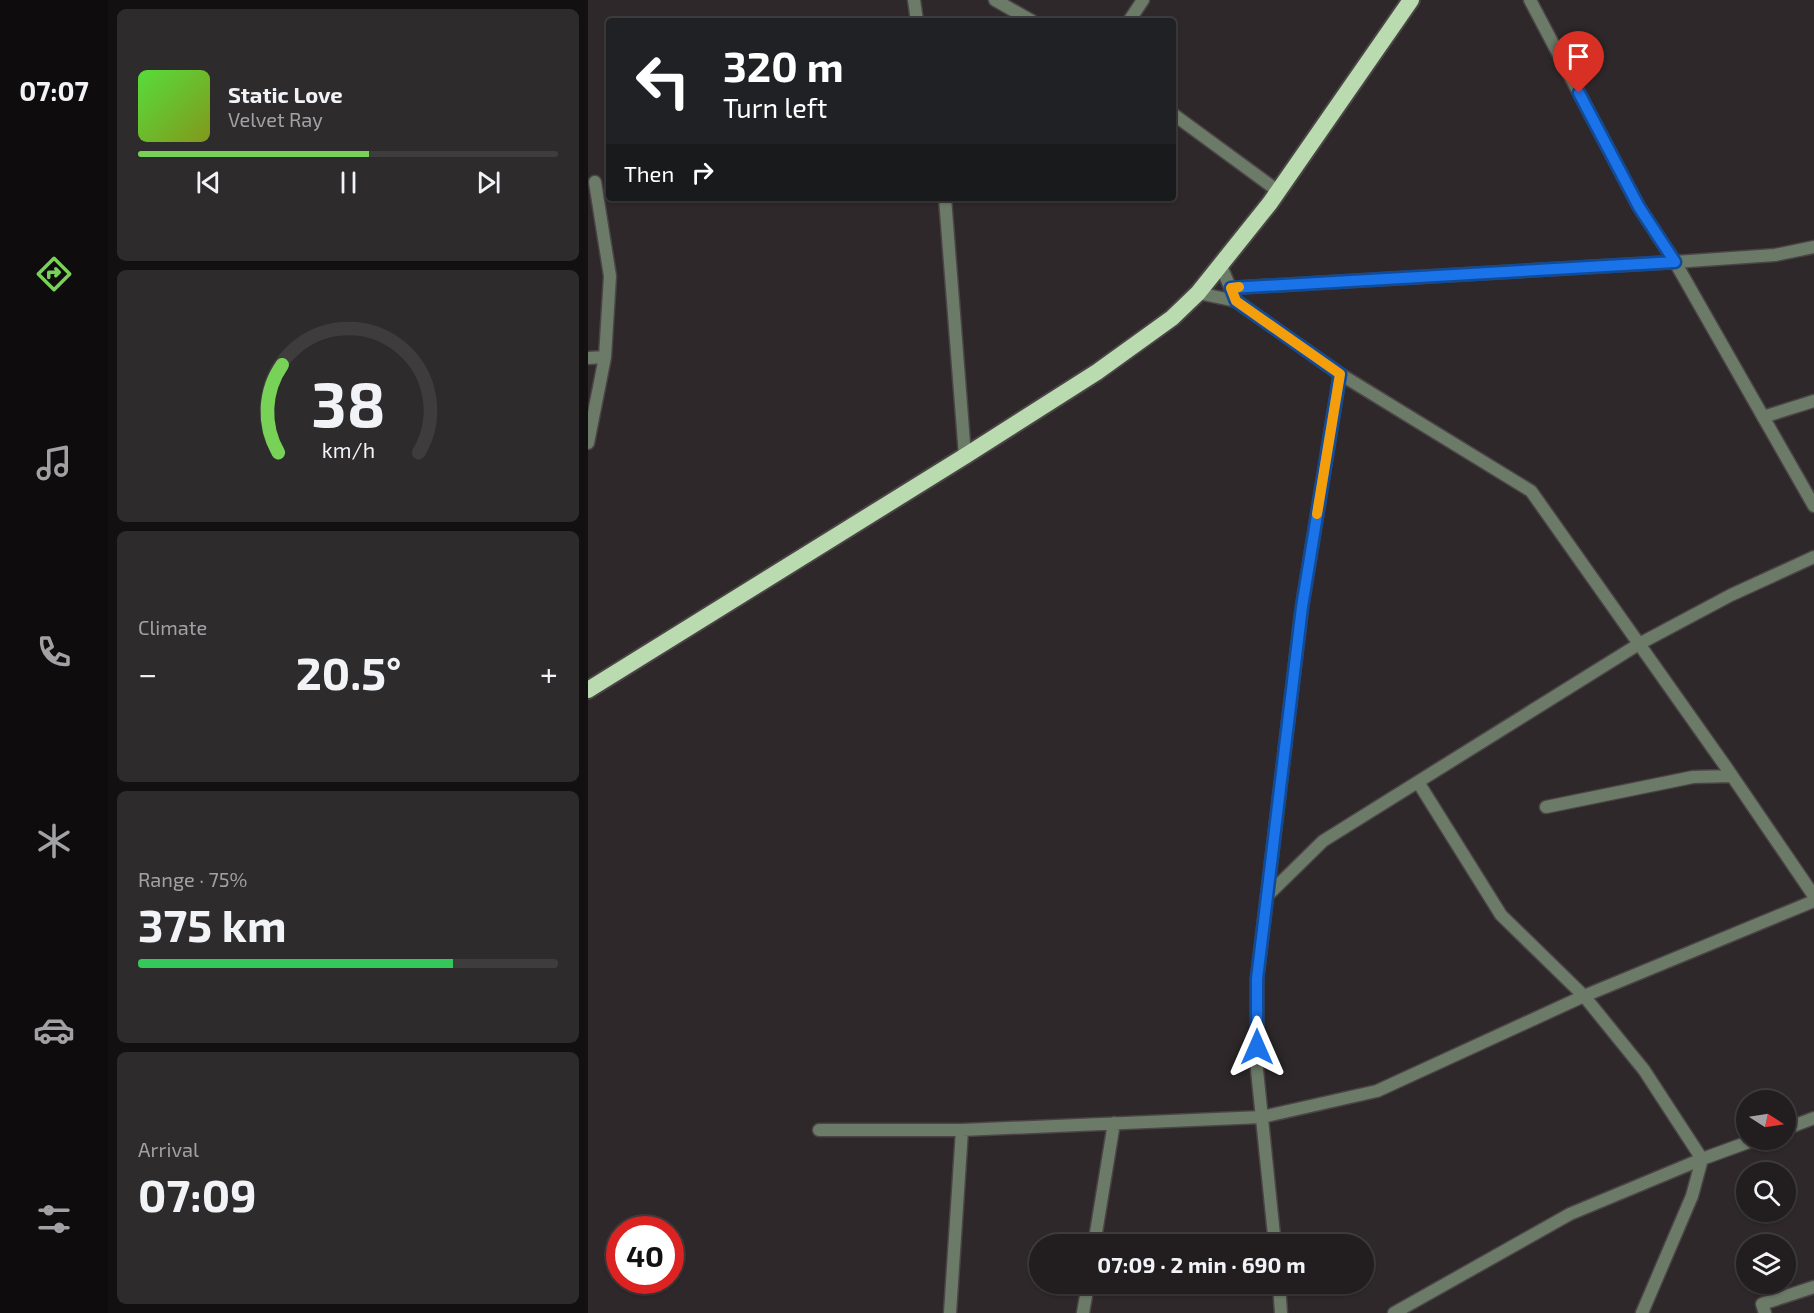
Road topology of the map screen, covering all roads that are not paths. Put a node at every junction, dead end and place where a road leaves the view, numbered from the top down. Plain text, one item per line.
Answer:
1 (914, 0) edge
2 (995, 0) edge
3 (1143, 0) edge
4 (1411, 0) edge
5 (1530, 0) edge
6 (917, 18) edge
7 (1027, 18) edge
8 (1131, 18) edge
9 (1176, 116) edge
10 (595, 182) dead end
11 (1278, 191) junction
12 (945, 201) edge
13 (1814, 247) edge
14 (1675, 262) junction
15 (1221, 266) junction
16 (1231, 288) junction
17 (1198, 293) junction
18 (1236, 301) junction
19 (605, 357) junction
20 (588, 358) edge
21 (1340, 374) junction
22 (1814, 401) edge
23 (1763, 417) junction
24 (588, 443) edge
25 (965, 456) junction
26 (1814, 506) edge
27 (1814, 557) edge
28 (1639, 644) junction
29 (588, 690) edge
30 (1732, 776) junction
31 (1418, 782) junction
32 (1546, 807) dead end
33 (1267, 896) junction
34 (1814, 896) edge
35 (1814, 901) edge
36 (1584, 996) junction
37 (1262, 1117) junction
38 (1814, 1118) edge
39 (1114, 1123) junction
40 (1796, 1125) edge
41 (819, 1130) dead end
42 (962, 1130) junction
43 (1736, 1147) edge
44 (1702, 1159) junction
45 (1096, 1234) edge
46 (1274, 1234) edge
47 (1814, 1287) edge
48 (1086, 1294) edge
49 (1280, 1294) edge
50 (950, 1313) edge
51 (1083, 1313) edge
52 (1281, 1313) edge
53 (1394, 1313) edge
54 (1642, 1313) edge
55 (1765, 1313) edge

1 - 6 street
2 - 7 street
3 - 8 street
4 - 11 highway
5 - 14 street
9 - 11 street
10 - 19 street
11 - 15 highway
12 - 25 street
13 - 14 street
14 - 16 street
14 - 23 street
15 - 16 street
15 - 17 highway
16 - 18 street
17 - 18 street
17 - 25 highway
18 - 21 street
19 - 20 street
19 - 24 street
21 - 28 street
21 - 33 street
22 - 23 street
23 - 26 street
25 - 29 highway
27 - 28 street
28 - 30 street
28 - 31 street
30 - 32 street
30 - 34 street
31 - 33 street
31 - 36 street
33 - 37 street
35 - 36 street
36 - 37 street
36 - 44 street
37 - 39 street
37 - 46 street
38 - 40 street
39 - 42 street
39 - 45 street
41 - 42 street
42 - 50 street
43 - 44 street
44 - 53 street
44 - 54 street
47 - 55 street
48 - 51 street
49 - 52 street

